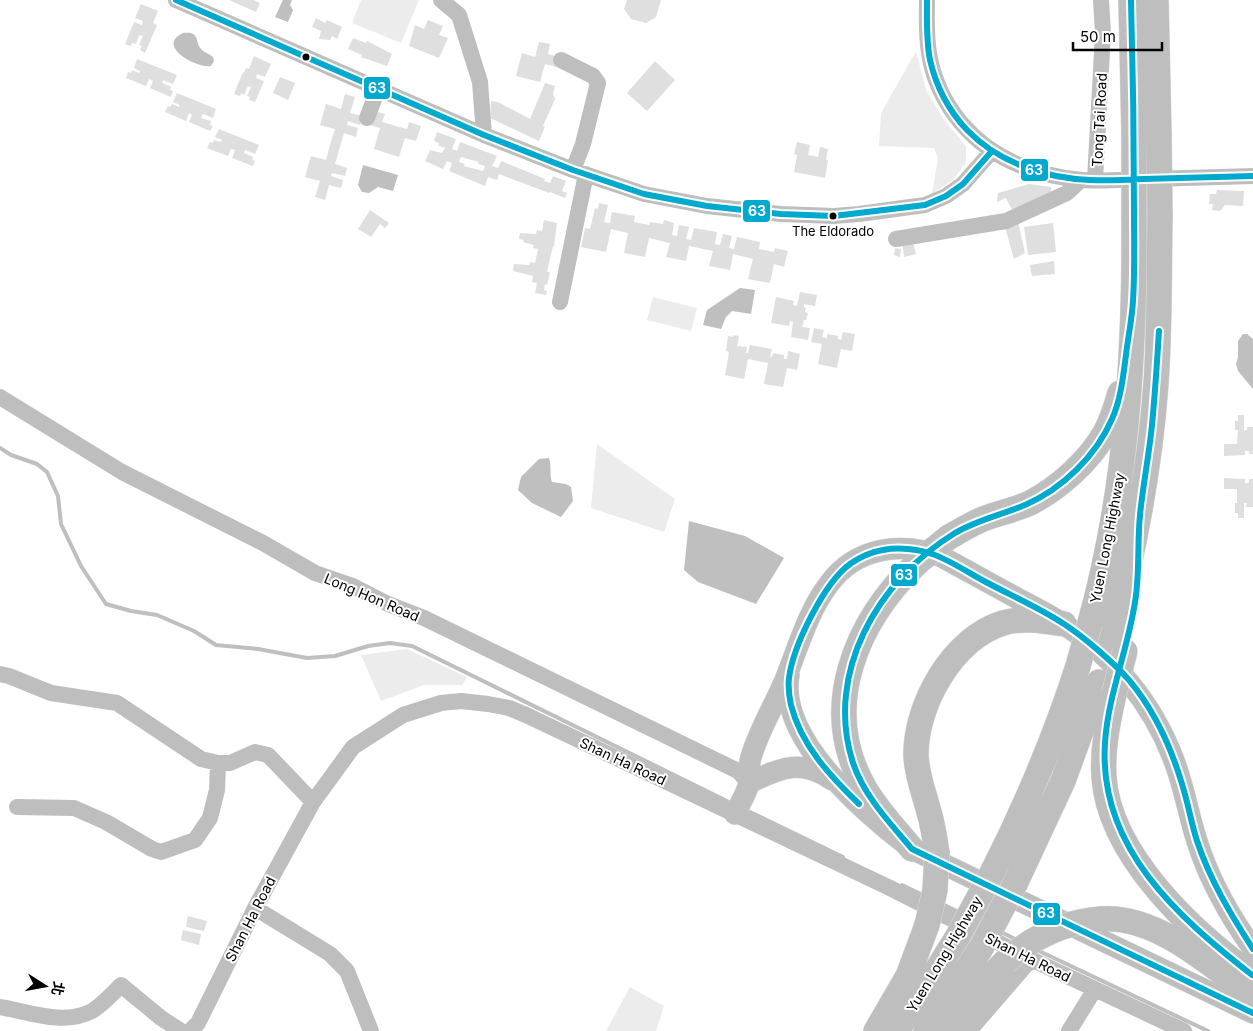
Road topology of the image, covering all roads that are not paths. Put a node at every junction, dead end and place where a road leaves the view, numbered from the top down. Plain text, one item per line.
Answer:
1 (176, 0) edge
2 (441, 0) edge
3 (927, 0) edge
4 (1101, 0) edge
5 (1131, 0) edge
6 (1156, 0) edge
7 (561, 60) dead end
8 (378, 89) junction
9 (367, 118) dead end
10 (484, 135) junction
11 (992, 152) junction
12 (579, 172) junction
13 (1253, 176) edge
14 (1088, 180) junction
15 (896, 239) dead end
16 (1134, 282) junction
17 (560, 302) dead end
18 (0, 397) edge
19 (1064, 624) junction
20 (791, 665) junction
21 (0, 674) edge
22 (1107, 688) junction
23 (218, 763) junction
24 (842, 787) junction
25 (742, 799) junction
26 (313, 802) junction
27 (17, 807) dead end
28 (912, 849) junction
29 (254, 908) junction
30 (1253, 948) edge
31 (1033, 960) junction
32 (1253, 976) edge
33 (1095, 989) junction
34 (1253, 996) edge
35 (0, 1007) edge
36 (1253, 1013) edge
37 (181, 1031) edge
38 (190, 1031) edge
39 (371, 1031) edge
40 (876, 1031) edge
41 (896, 1031) edge
42 (926, 1031) edge
43 (947, 1031) edge
44 (969, 1031) edge
45 (1069, 1031) edge
46 (1184, 1031) edge

1 - 8 street
2 - 10 street
3 - 11 street
4 - 14 street, Tong Tai Road
5 - 16 highway, Yuen Long Highway, bridge
6 - 22 highway, Yuen Long Highway, bridge
7 - 12 street
8 - 9 street
8 - 10 street
10 - 12 street
11 - 12 street
11 - 14 street
12 - 17 street
13 - 14 street
14 - 15 street
16 - 28 highway, bridge
16 - 41 highway, Yuen Long Highway, bridge
18 - 25 street, Long Hon Road
19 - 20 main road
19 - 30 main road
19 - 40 highway, bridge
20 - 24 main road
20 - 25 main road
21 - 23 street
22 - 32 highway
22 - 42 highway, Yuen Long Highway, bridge
23 - 26 street
23 - 27 street
24 - 25 main road
24 - 28 main road
25 - 26 street, Shan Ha Road
25 - 31 street, Shan Ha Road
26 - 29 street, Shan Ha Road
28 - 36 main road
29 - 38 street, Shan Ha Road
29 - 39 street
31 - 33 street, Shan Ha Road
31 - 44 street
33 - 45 street
33 - 46 street, Shan Ha Road
34 - 43 highway, bridge
35 - 37 street

